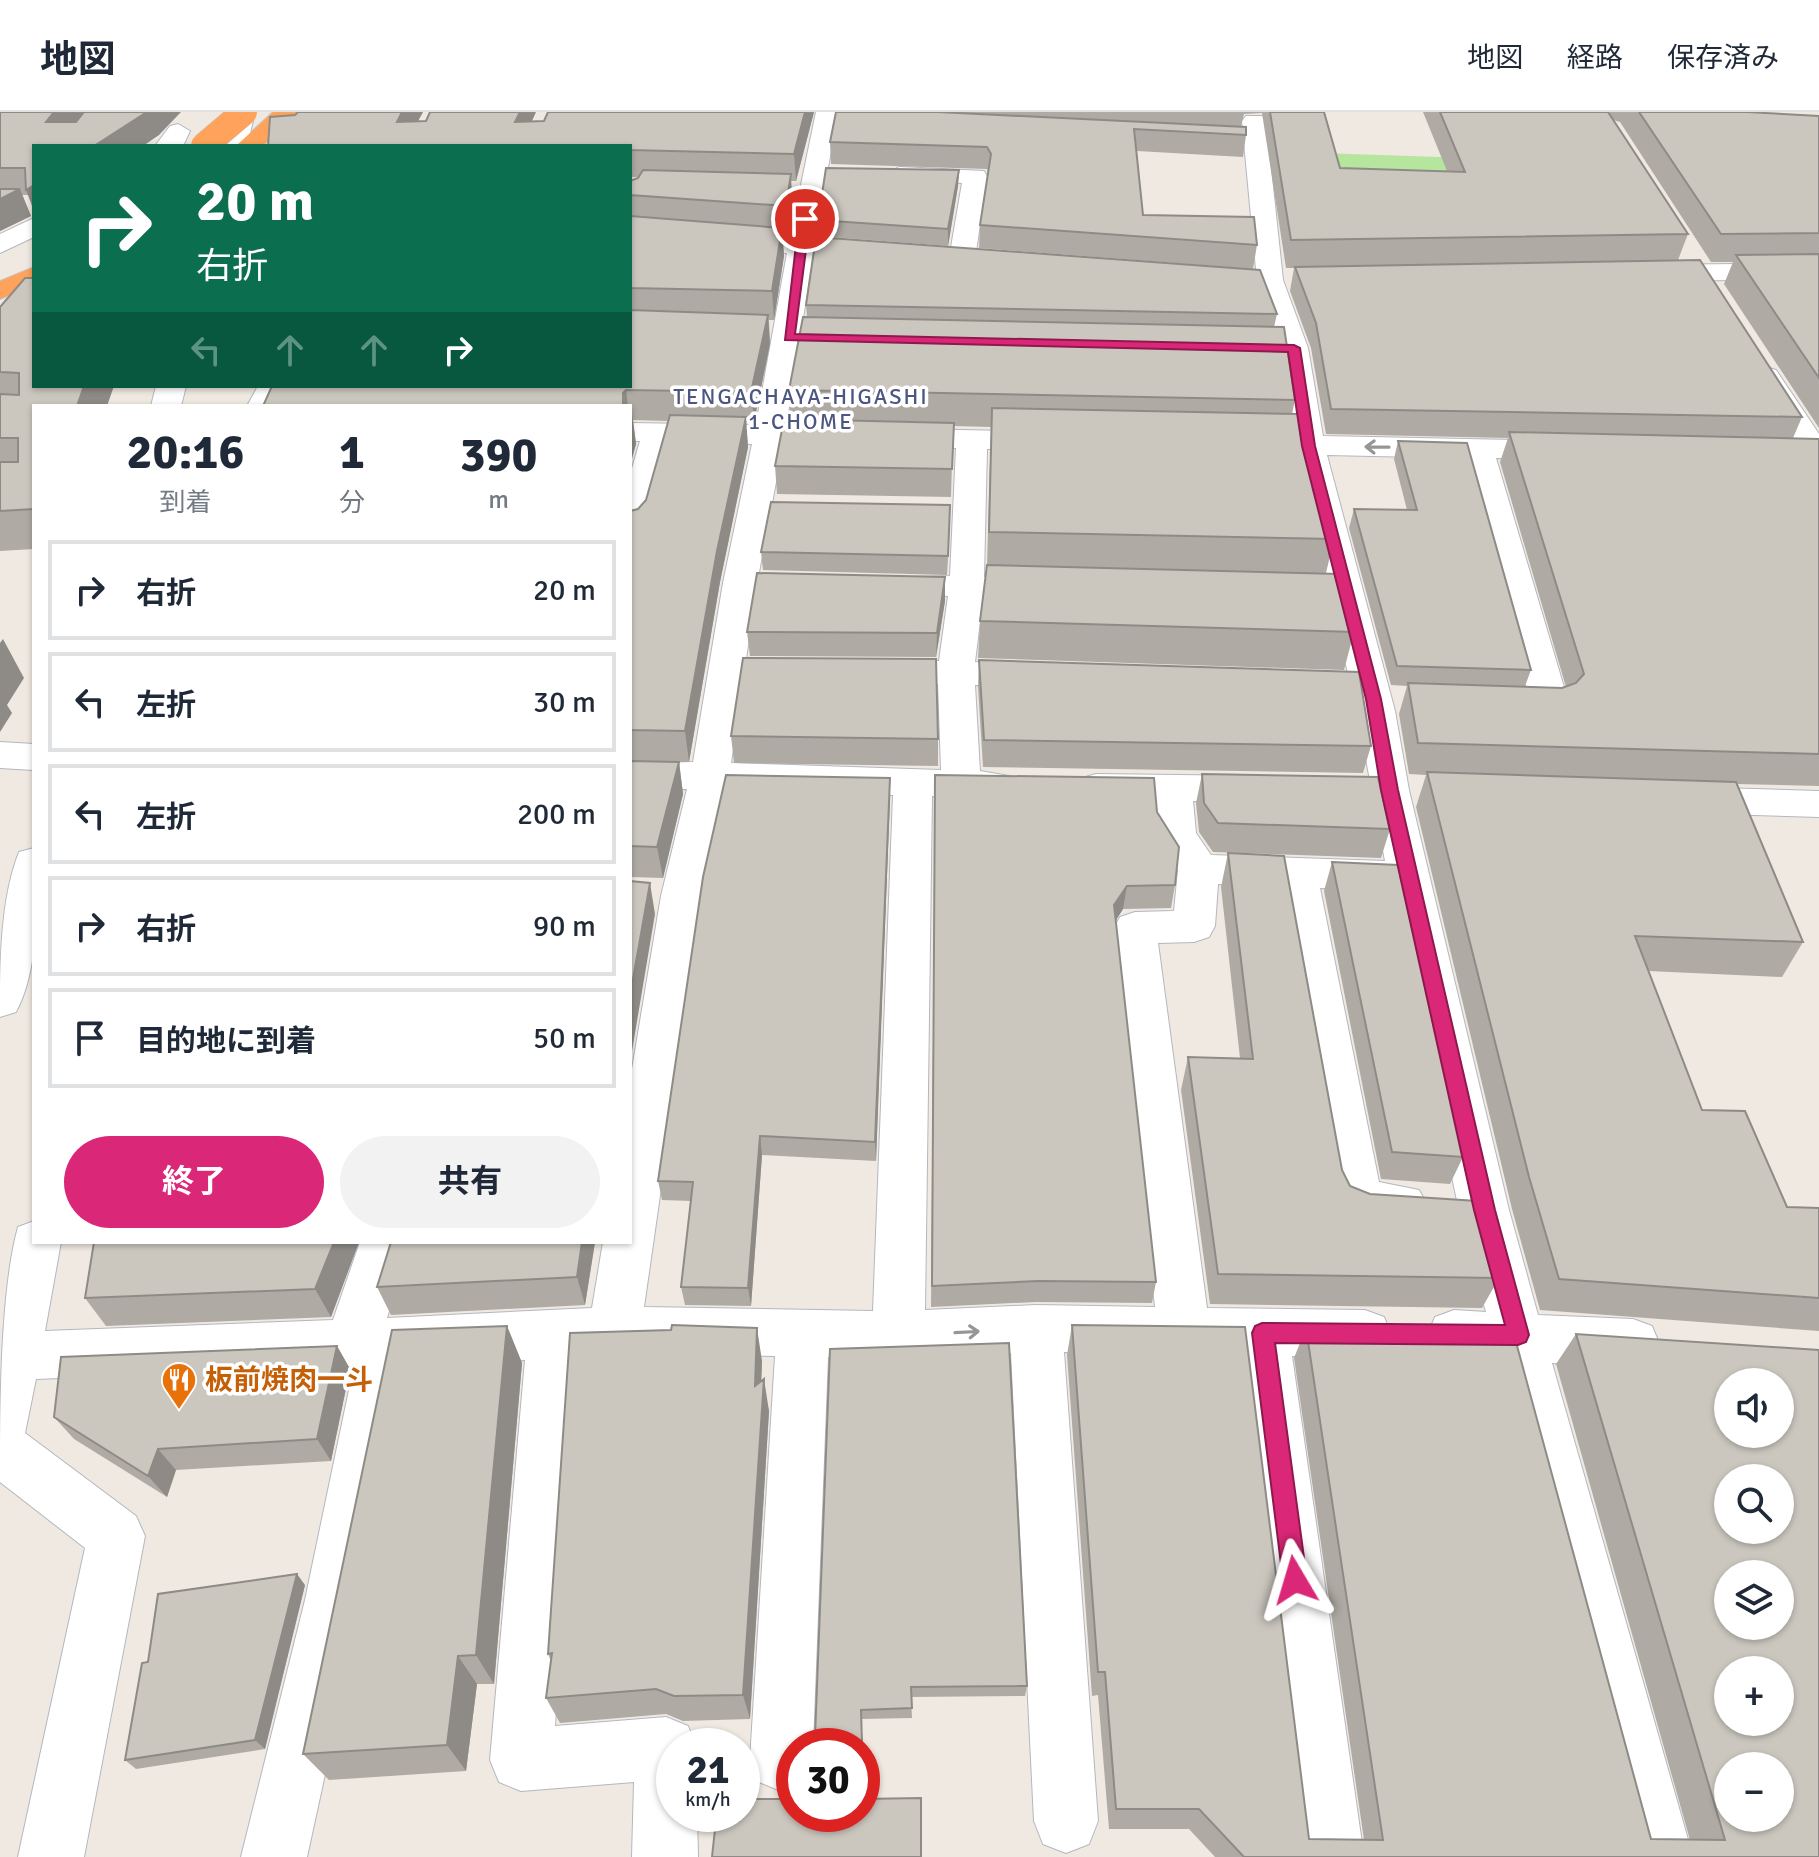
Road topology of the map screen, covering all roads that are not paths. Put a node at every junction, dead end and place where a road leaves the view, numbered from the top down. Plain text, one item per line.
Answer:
1 (244, 112) edge
2 (287, 112) edge
3 (826, 116) edge
4 (857, 121) edge
5 (1245, 132) edge
6 (206, 144) edge
7 (236, 144) edge
8 (250, 144) edge
9 (842, 174) edge
10 (872, 174) edge
11 (811, 183) junction
12 (777, 191) edge
13 (32, 227) edge
14 (632, 233) edge
15 (0, 245) edge
16 (1683, 246) edge
17 (801, 247) junction
18 (32, 250) edge
19 (904, 255) edge
20 (933, 257) edge
21 (962, 259) junction
22 (991, 260) edge
23 (0, 265) edge
24 (1819, 271) edge
25 (1699, 273) junction
26 (1620, 274) edge
27 (0, 291) edge
28 (26, 299) edge
29 (1716, 299) edge
30 (757, 331) edge
31 (789, 337) junction
32 (820, 338) edge
33 (1750, 351) edge
34 (644, 432) edge
35 (771, 436) junction
36 (972, 440) junction
37 (1079, 442) edge
38 (1248, 445) edge
39 (1309, 446) junction
40 (1477, 448) junction
41 (1601, 451) edge
42 (1787, 455) edge
43 (1819, 456) edge
44 (632, 516) edge
45 (861, 584) edge
46 (967, 586) junction
47 (1078, 589) edge
48 (848, 671) edge
49 (956, 672) junction
50 (1068, 676) edge
51 (1477, 702) edge
52 (0, 755) edge
53 (32, 757) edge
54 (710, 775) junction
55 (632, 777) edge
56 (913, 783) junction
57 (961, 784) junction
58 (1172, 788) junction
59 (1296, 789) edge
60 (1644, 798) edge
61 (1819, 804) edge
62 (32, 855) edge
63 (0, 859) edge
64 (1199, 869) junction
65 (32, 870) edge
66 (1296, 873) junction
67 (1410, 877) junction
68 (0, 1000) edge
69 (632, 1209) edge
70 (1484, 1210) junction
71 (36, 1244) edge
72 (385, 1244) edge
73 (628, 1244) edge
74 (1036, 1328) junction
75 (614, 1330) junction
76 (1184, 1332) junction
77 (803, 1333) junction
78 (1262, 1333) junction
79 (553, 1335) junction
80 (898, 1335) junction
81 (1518, 1335) junction
82 (369, 1341) junction
83 (1677, 1345) edge
84 (12, 1356) junction
85 (0, 1427) edge
86 (0, 1448) edge
87 (783, 1728) edge
88 (1066, 1821) dead end
89 (51, 1857) edge
90 (274, 1857) edge
91 (665, 1857) edge
92 (1331, 1857) edge
93 (1660, 1857) edge

1 - 6 highway, bridge
1 - 7 street
2 - 8 highway
3 - 4 street
3 - 11 street
5 - 39 street
9 - 11 street
10 - 21 street
11 - 12 street
11 - 17 street
13 - 15 street
14 - 17 street
16 - 25 street
17 - 19 street
17 - 31 street
18 - 23 highway
20 - 21 street
21 - 22 street
24 - 25 street
25 - 26 street
25 - 29 street
27 - 28 highway
30 - 31 street
31 - 32 street
31 - 35 street
33 - 43 street
34 - 35 street
34 - 44 street
35 - 36 street
35 - 54 street
36 - 37 street
36 - 46 street
38 - 39 street
40 -> 39 street
39 - 67 street
40 - 41 street
40 - 51 street
42 - 43 street
45 - 46 street
46 - 47 street
46 - 49 street
48 - 49 street
49 - 50 street
49 - 57 street
52 - 53 street
54 - 55 street
54 - 56 street
54 - 69 street
56 - 57 street
56 - 80 street
57 - 58 street
58 - 59 street
58 - 64 street
60 - 61 street
62 - 63 street
64 - 66 street
64 - 76 street
65 - 68 street
66 - 67 street
66 - 70 street
67 - 70 street
70 - 81 street
71 - 84 street
72 - 82 street
73 - 75 street
74 - 76 street
80 -> 74 street
74 - 88 street
75 - 77 street
75 - 79 street
76 - 78 street
77 - 80 street
77 - 87 street
78 - 81 street
78 - 92 street
79 - 82 street
79 - 91 street
81 - 83 street
81 - 93 street
82 - 84 street
82 - 90 street
84 - 85 street
86 - 89 street

